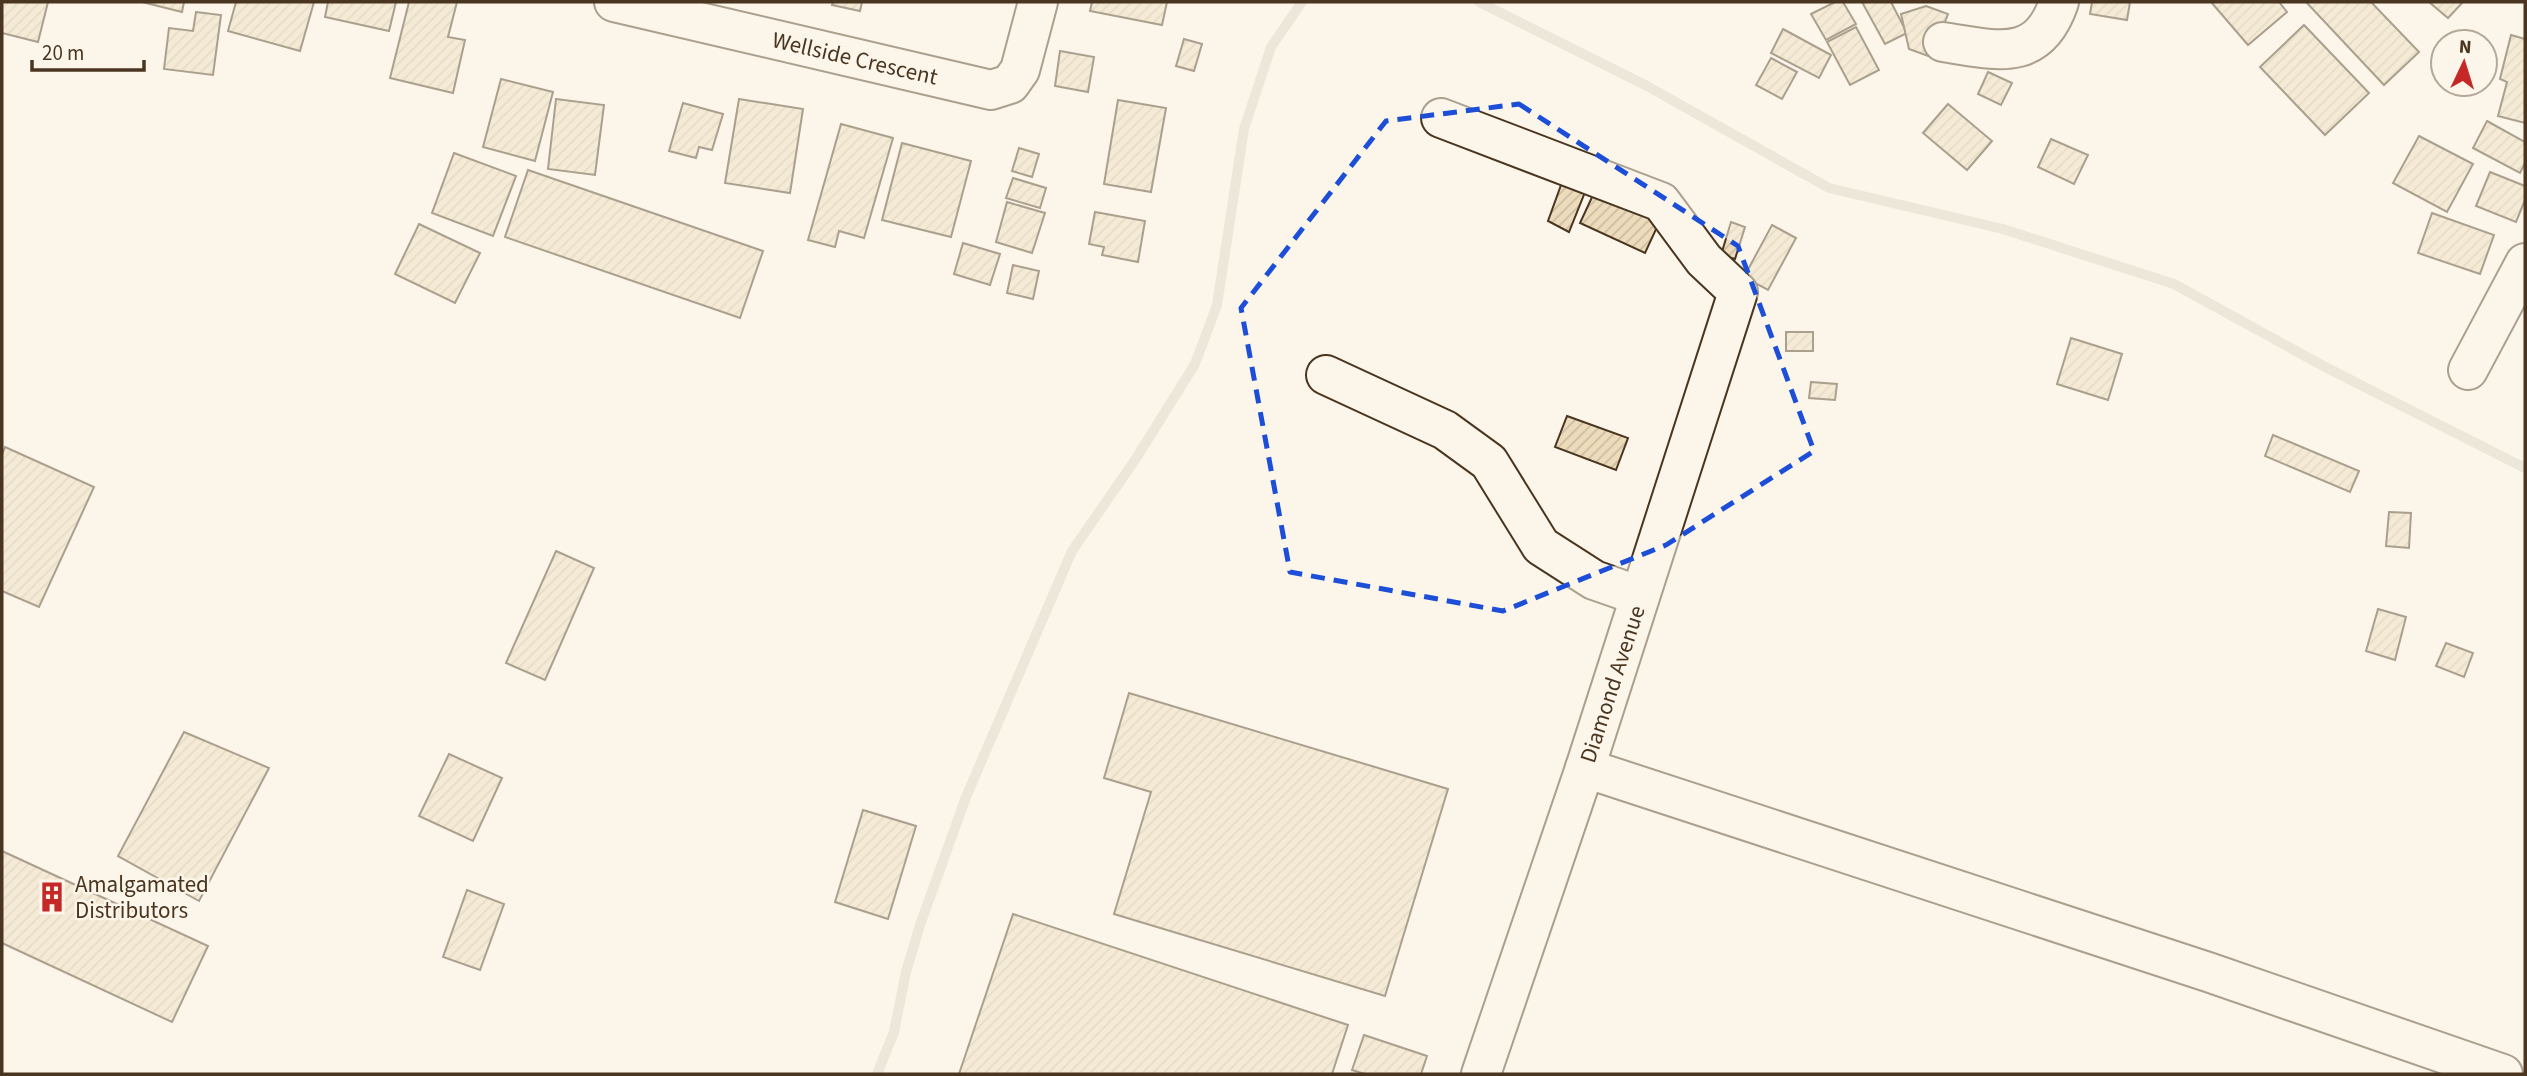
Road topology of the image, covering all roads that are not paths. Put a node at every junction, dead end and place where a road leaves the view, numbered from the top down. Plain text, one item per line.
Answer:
1 (614, 2) edge
2 (1038, 2) edge
3 (2059, 2) edge
4 (1943, 42) dead end
5 (1441, 118) dead end
6 (2525, 263) edge
7 (2468, 370) dead end
8 (1326, 375) dead end
9 (1640, 596) junction
10 (1585, 768) junction
11 (1481, 1074) edge
12 (2503, 1074) edge

1 - 2 street, Wellside Crescent
3 - 4 street
5 - 9 street, Diamond Avenue
6 - 7 street
8 - 9 street
9 - 10 street, Diamond Avenue
10 - 11 street, Diamond Avenue
10 - 12 street

